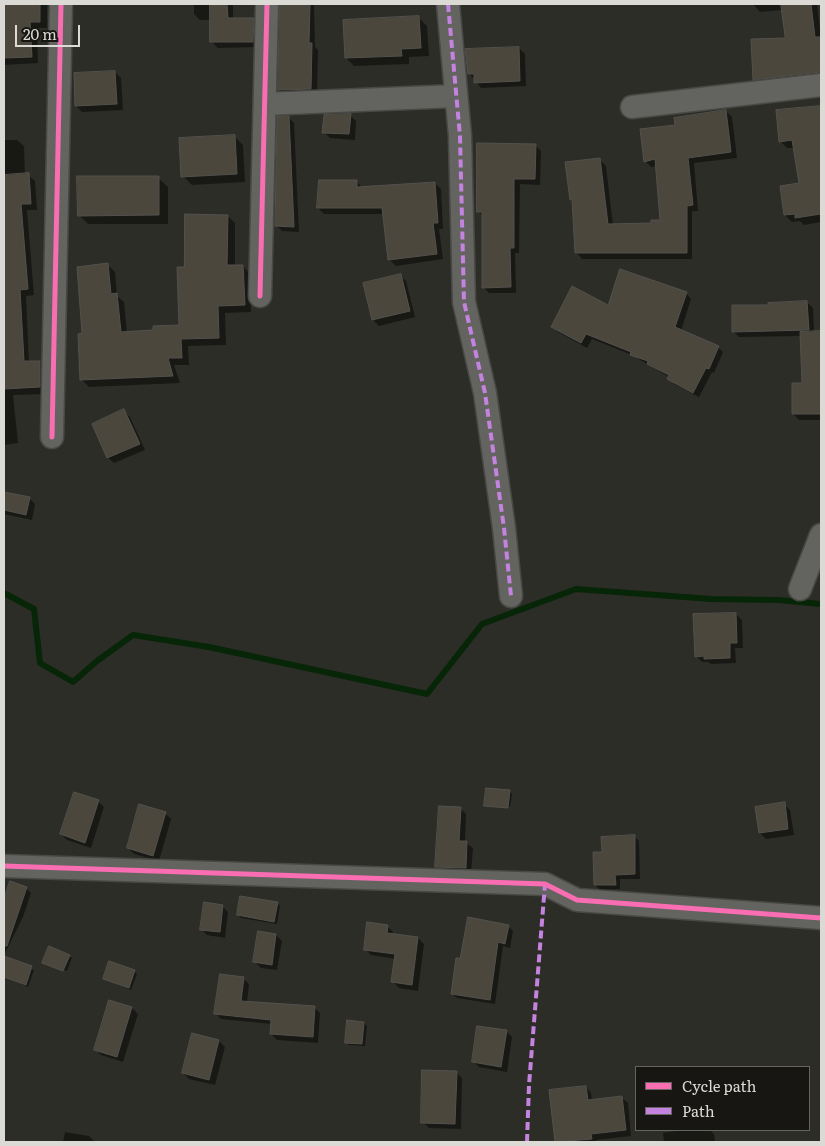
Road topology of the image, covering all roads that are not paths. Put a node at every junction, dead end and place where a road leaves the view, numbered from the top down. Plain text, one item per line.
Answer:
1 (61, 4) edge
2 (267, 4) edge
3 (448, 4) edge
4 (821, 85) edge
5 (456, 96) junction
6 (265, 104) junction
7 (632, 107) dead end
8 (260, 296) dead end
9 (52, 437) dead end
10 (821, 534) edge
11 (800, 589) dead end
12 (510, 596) dead end
13 (4, 866) edge
14 (821, 918) edge

1 - 9 street
2 - 6 street
3 - 5 street
4 - 7 street
5 - 6 street
5 - 12 street
6 - 8 street
10 - 11 street
13 - 14 street

